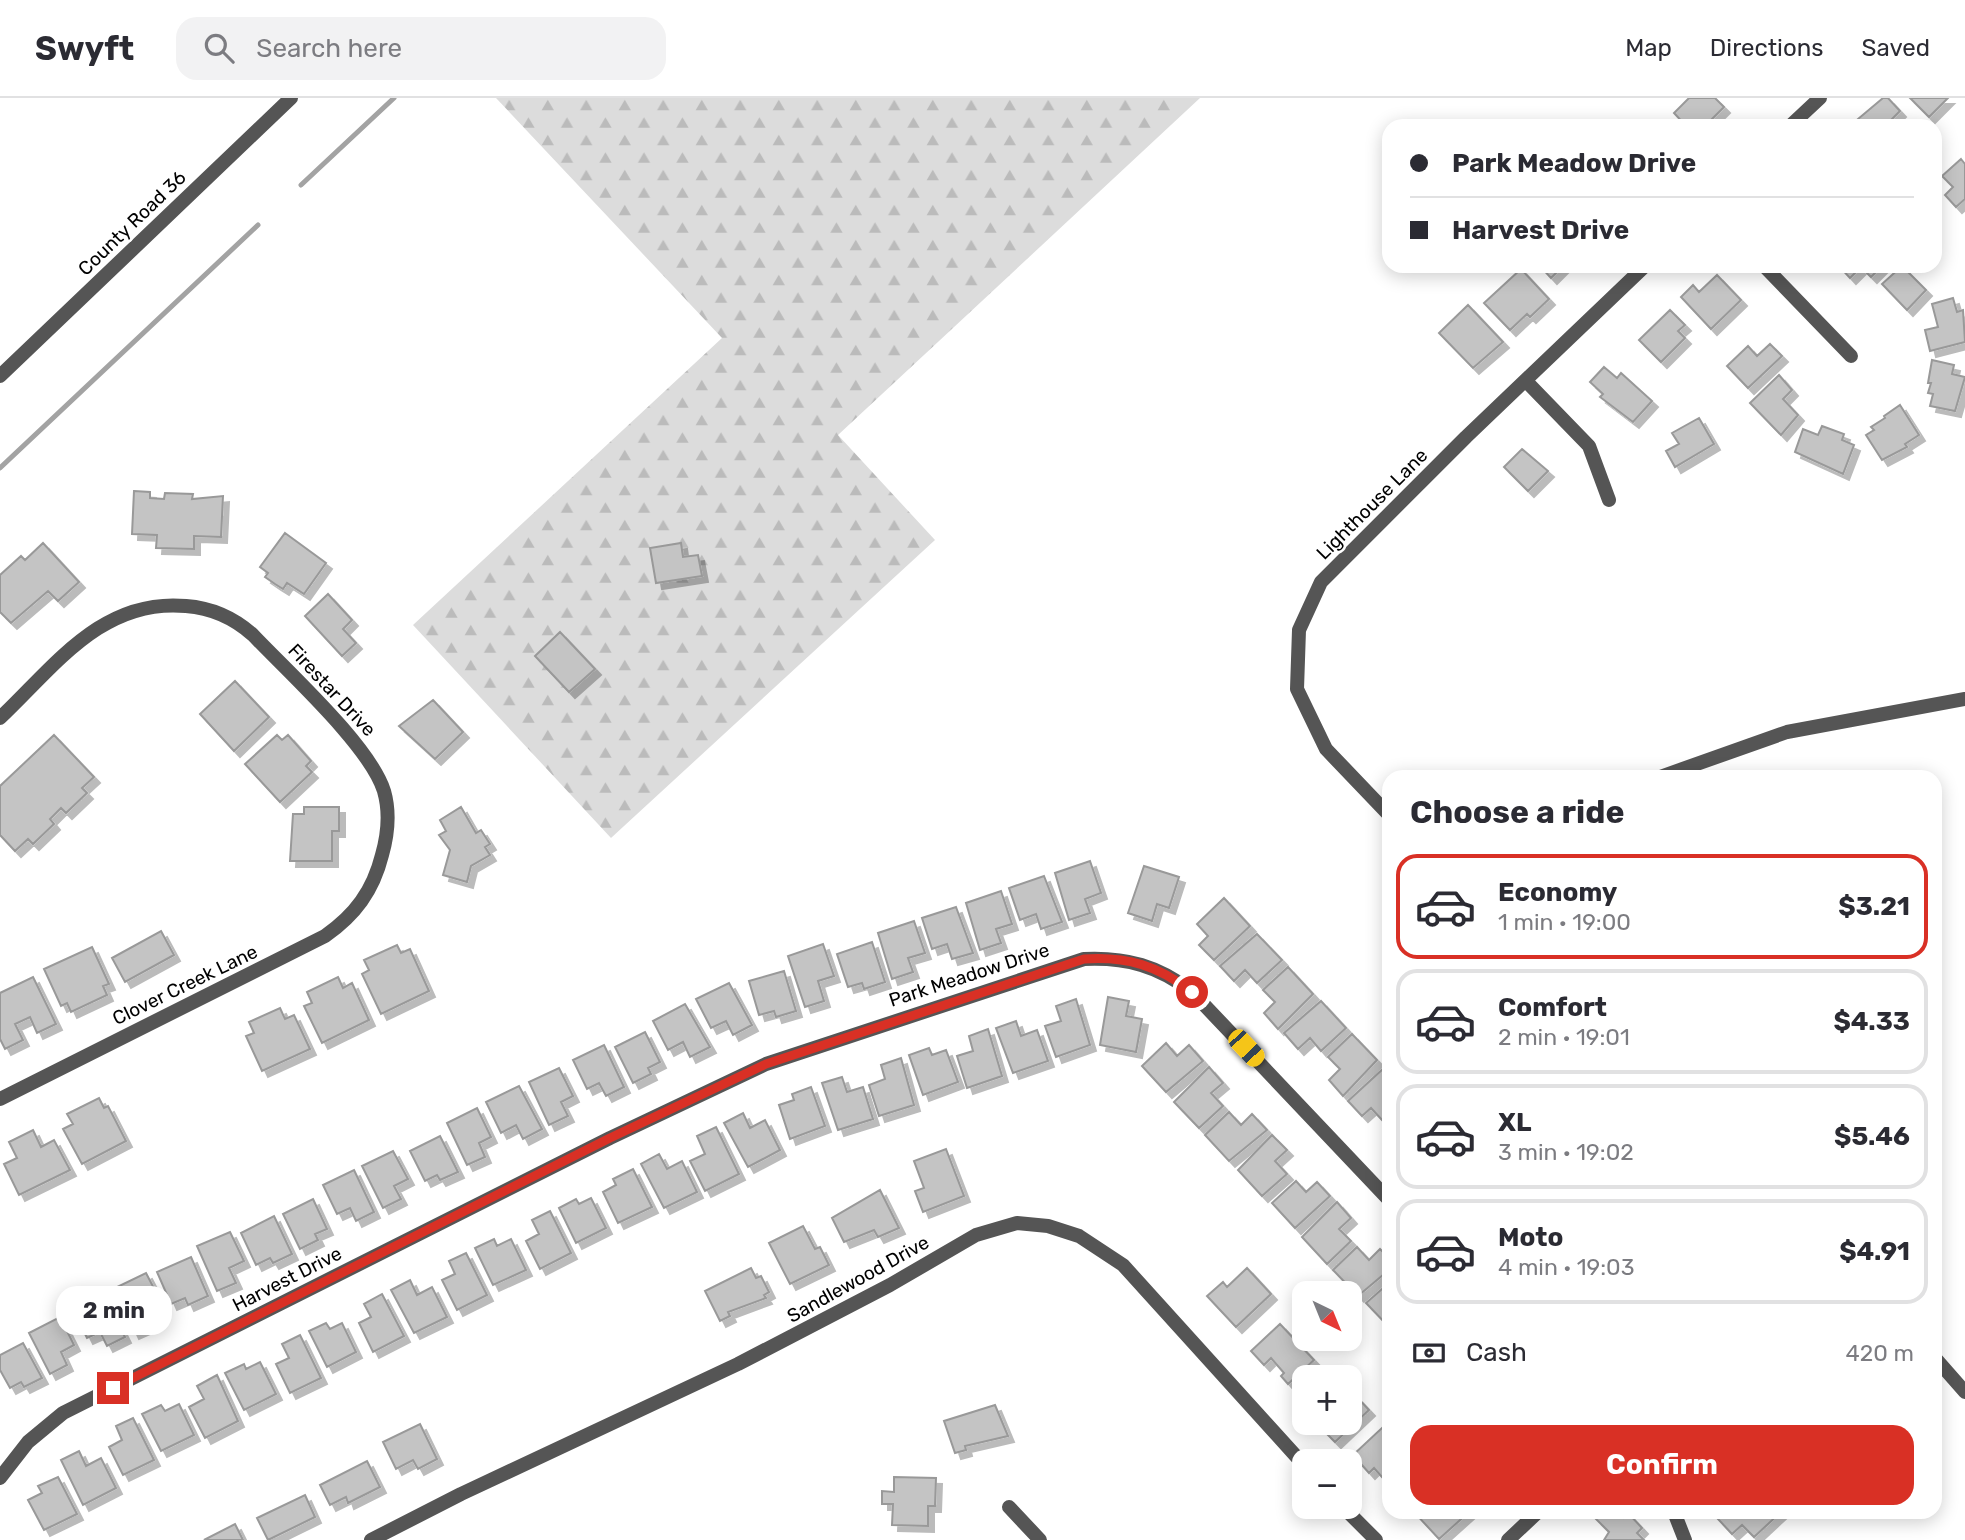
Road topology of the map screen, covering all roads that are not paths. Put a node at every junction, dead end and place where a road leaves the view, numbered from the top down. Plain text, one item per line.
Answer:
1 (290, 98) edge
2 (1820, 98) edge
3 (1798, 119) edge
4 (1638, 273) edge
5 (1771, 273) edge
6 (1851, 356) dead end
7 (0, 376) edge
8 (1526, 381) junction
9 (1609, 500) dead end
10 (1965, 699) edge
11 (0, 718) edge
12 (1680, 770) edge
13 (1382, 808) edge
14 (372, 887) joint
15 (0, 1099) edge
16 (610, 1138) joint
17 (1382, 1193) edge
18 (1942, 1366) edge
19 (1965, 1392) edge
20 (1292, 1452) edge
21 (0, 1478) edge
22 (1009, 1507) dead end
23 (1355, 1519) edge
24 (1530, 1519) edge
25 (1677, 1519) edge
26 (371, 1540) edge
27 (1040, 1540) edge
28 (1376, 1540) edge
29 (1507, 1540) edge
30 (1685, 1540) edge

1 - 7 street, County Road 36
2 - 3 street
4 - 8 street, Lighthouse Lane
5 - 6 street
8 - 9 street
8 - 13 street, Lighthouse Lane
10 - 12 street
11 - 14 street, Firestar Drive
14 - 15 street, Clover Creek Lane
16 - 17 street, Park Meadow Drive
16 - 21 street, Harvest Drive
18 - 19 street
20 - 26 street, Sandlewood Drive
22 - 27 street
23 - 28 street
24 - 29 street
25 - 30 street

